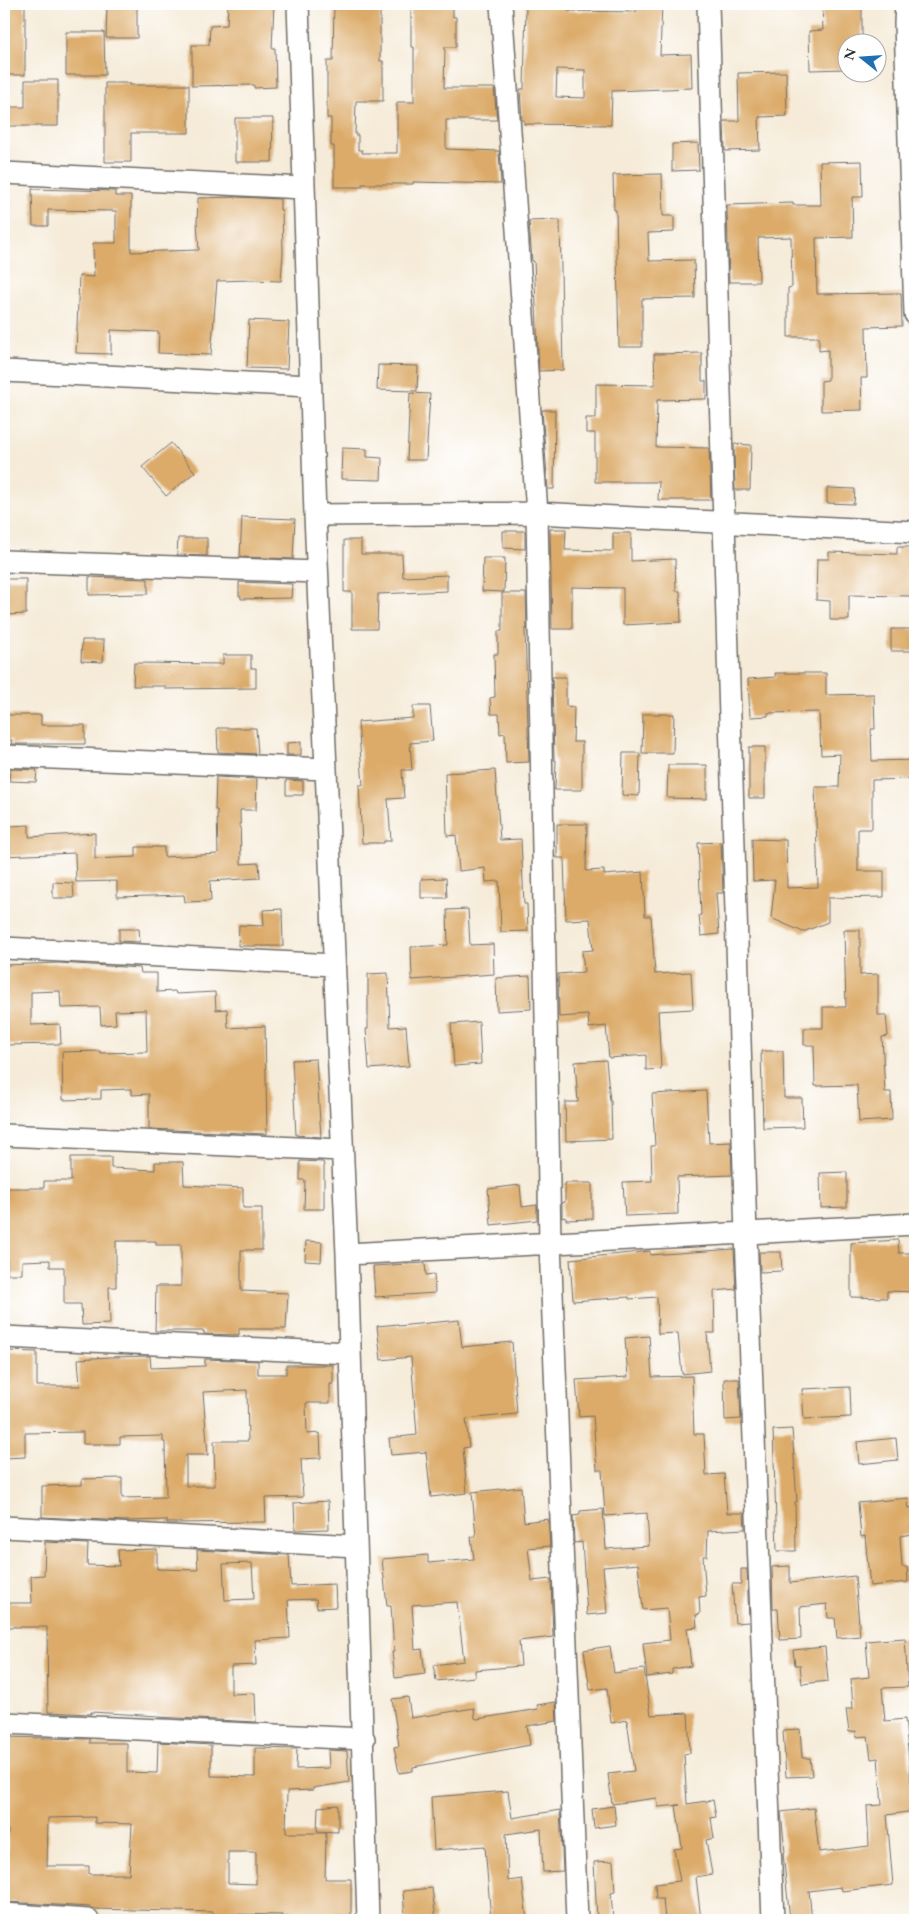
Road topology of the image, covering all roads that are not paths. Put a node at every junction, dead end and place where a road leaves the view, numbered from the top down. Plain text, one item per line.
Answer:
1 (298, 4) edge
2 (501, 4) edge
3 (708, 4) edge
4 (906, 4) edge
5 (4, 173) edge
6 (304, 188) junction
7 (915, 314) edge
8 (4, 370) edge
9 (310, 386) junction
10 (537, 513) junction
11 (315, 515) junction
12 (724, 522) junction
13 (915, 532) edge
14 (4, 561) edge
15 (317, 572) junction
16 (4, 756) edge
17 (326, 769) junction
18 (4, 948) edge
19 (334, 965) junction
20 (4, 1136) edge
21 (342, 1150) junction
22 (915, 1224) edge
23 (746, 1235) junction
24 (550, 1243) junction
25 (347, 1254) junction
26 (4, 1337) edge
27 (350, 1353) junction
28 (4, 1527) edge
29 (356, 1546) junction
30 (4, 1723) edge
31 (364, 1739) junction
32 (4, 1914) edge
33 (88, 1920) edge
34 (368, 1920) edge
35 (577, 1920) edge
36 (772, 1920) edge

1 - 6 street
2 - 10 street
3 - 12 street
4 - 7 street
5 - 6 street
6 - 9 street
8 - 9 street
9 - 11 street
10 - 11 street
10 - 12 street
10 - 24 street
11 - 15 street
12 - 13 street
12 - 23 street
14 - 15 street
15 - 17 street
16 - 17 street
17 - 19 street
18 - 19 street
19 - 21 street
20 - 21 street
21 - 25 street
22 - 23 street
23 - 24 street
23 - 36 street
24 - 25 street
24 - 35 street
25 - 27 street
26 - 27 street
27 - 29 street
28 - 29 street
29 - 31 street
30 - 31 street
31 - 34 street
32 - 33 street

